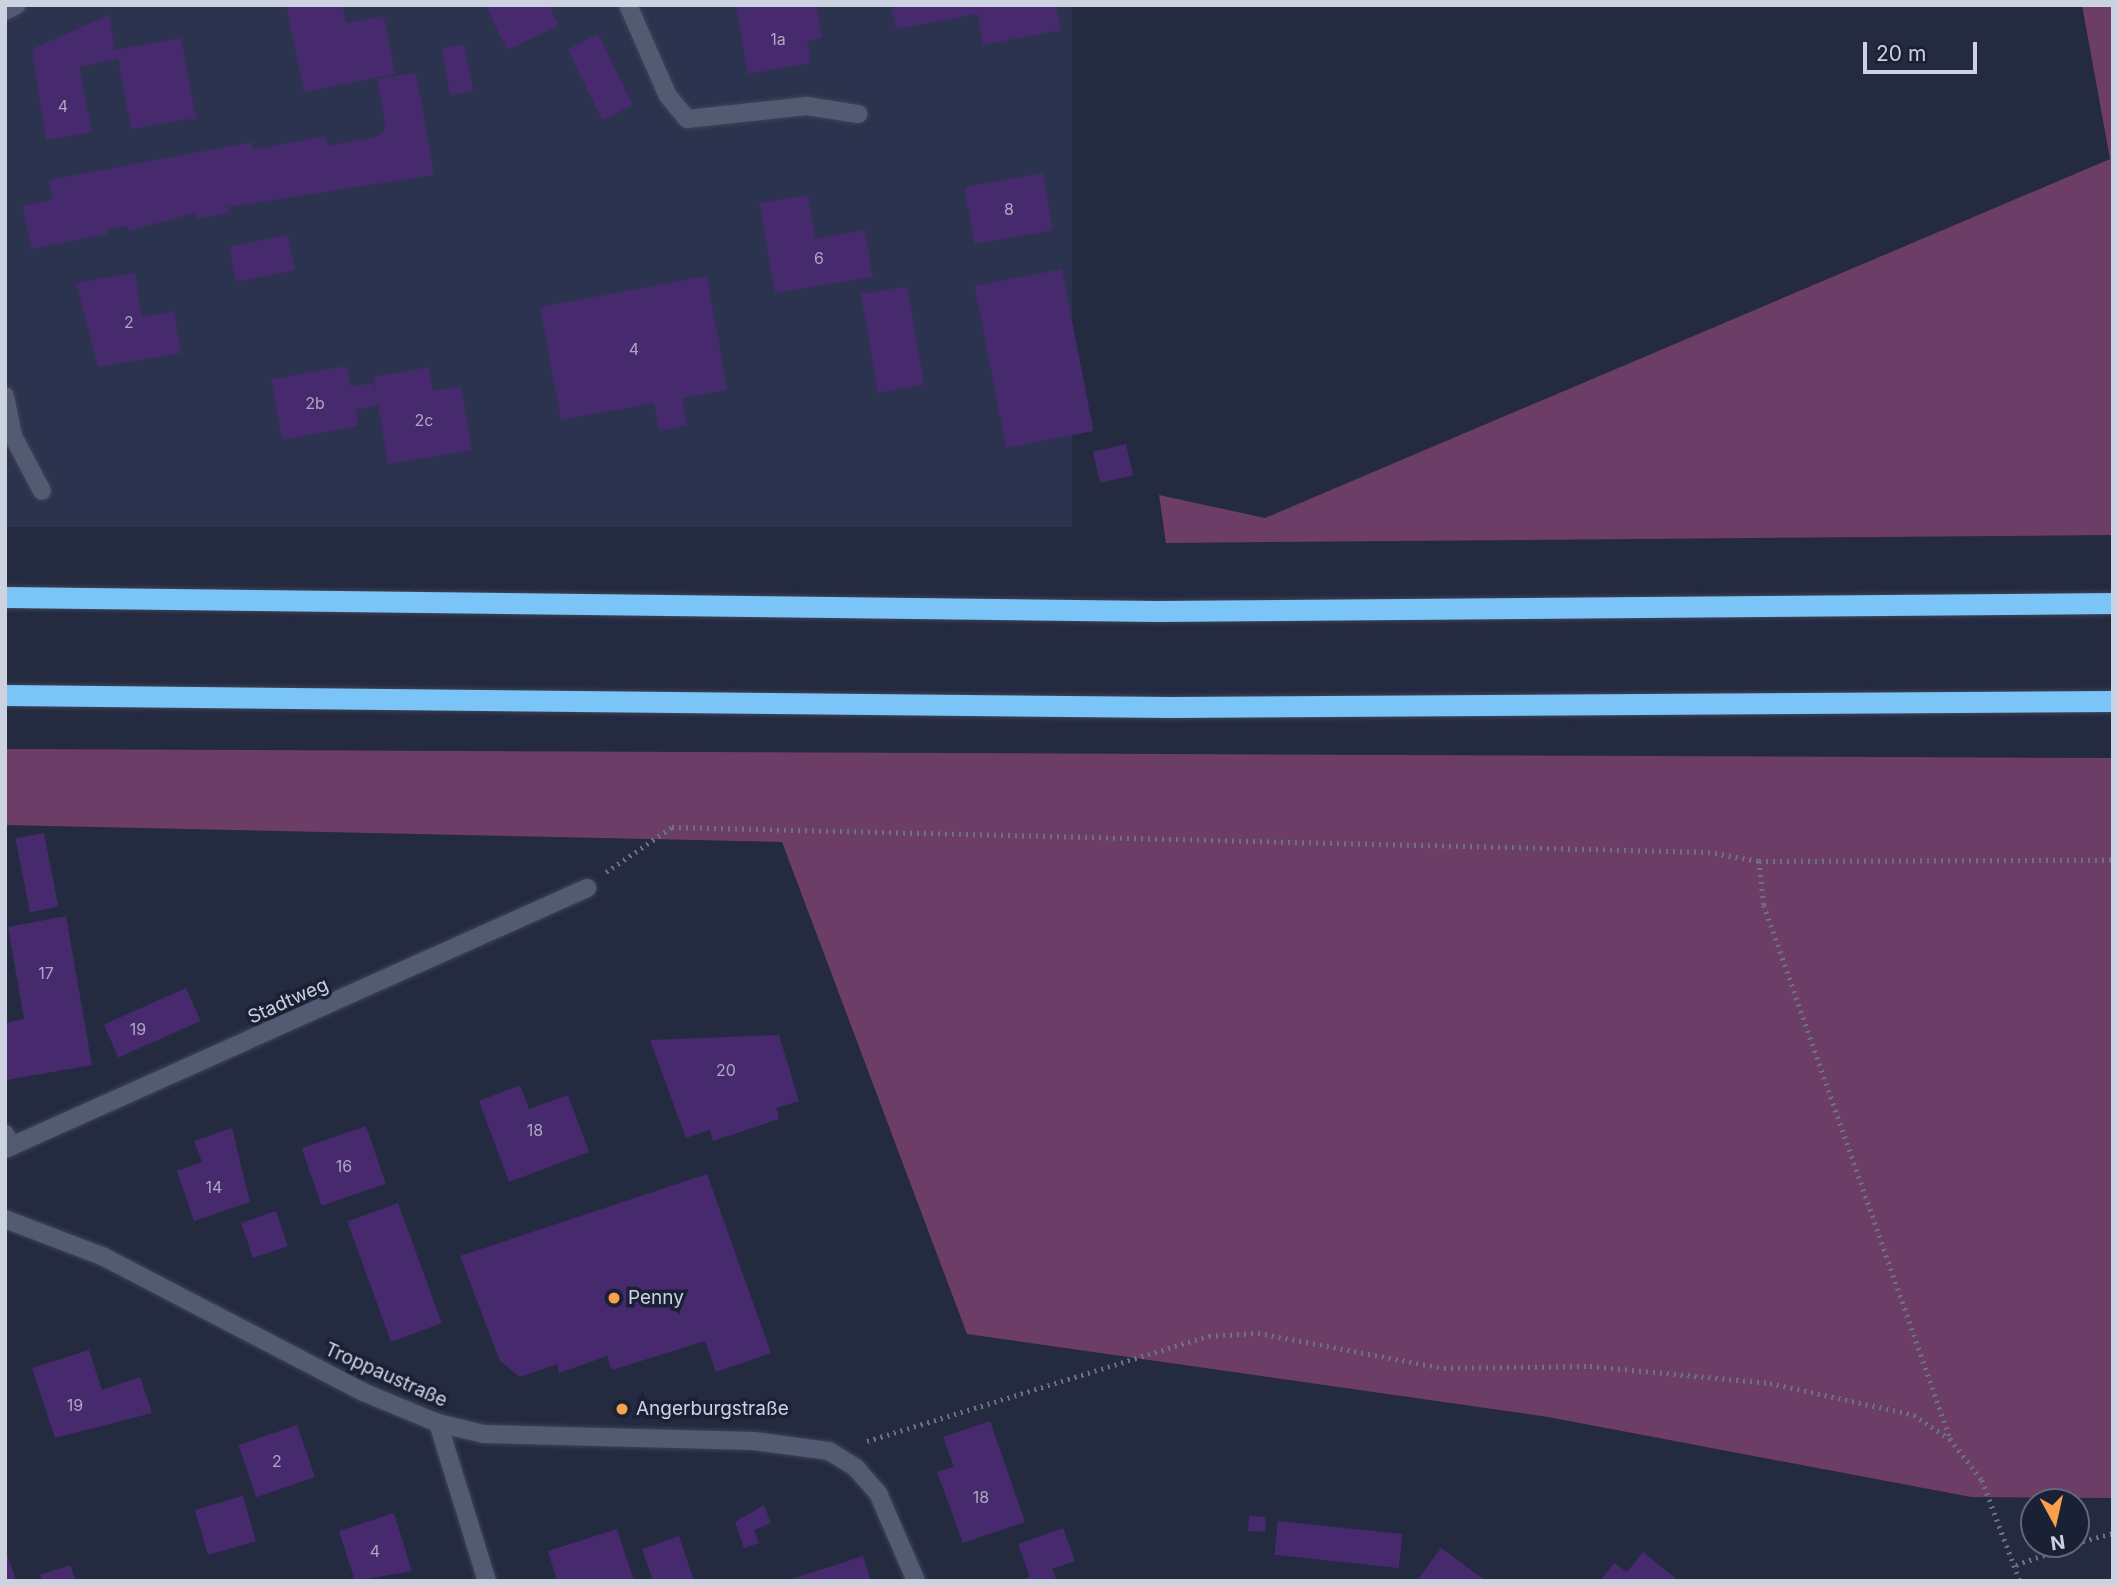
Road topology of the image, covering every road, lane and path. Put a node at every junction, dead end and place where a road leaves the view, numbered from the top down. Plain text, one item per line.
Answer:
1 (17, 5) edge
2 (628, 5) edge
3 (5, 11) edge
4 (858, 114) dead end
5 (5, 396) edge
6 (42, 491) dead end
7 (5, 597) edge
8 (2113, 603) edge
9 (5, 695) edge
10 (2113, 701) edge
11 (2113, 860) edge
12 (1759, 862) junction
13 (587, 888) joint
14 (8, 1143) edge
15 (5, 1219) edge
16 (438, 1423) junction
17 (1950, 1439) junction
18 (829, 1451) junction
19 (2113, 1533) edge
20 (2090, 1540) edge
21 (2035, 1558) edge
22 (2015, 1565) junction
23 (487, 1581) edge
24 (916, 1581) edge
25 (2020, 1581) edge

1 - 3 street
2 - 4 street
5 - 6 street
7 - 8 highway
9 - 10 highway
11 - 12 path
12 - 13 path
12 - 17 path
13 - 14 street, Stadtweg
15 - 16 street, Troppaustraße
16 - 18 street, Troppaustraße
16 - 23 street
17 - 18 path
17 - 22 path
18 - 24 street, Troppaustraße
19 - 20 path
21 - 22 path
22 - 25 path

